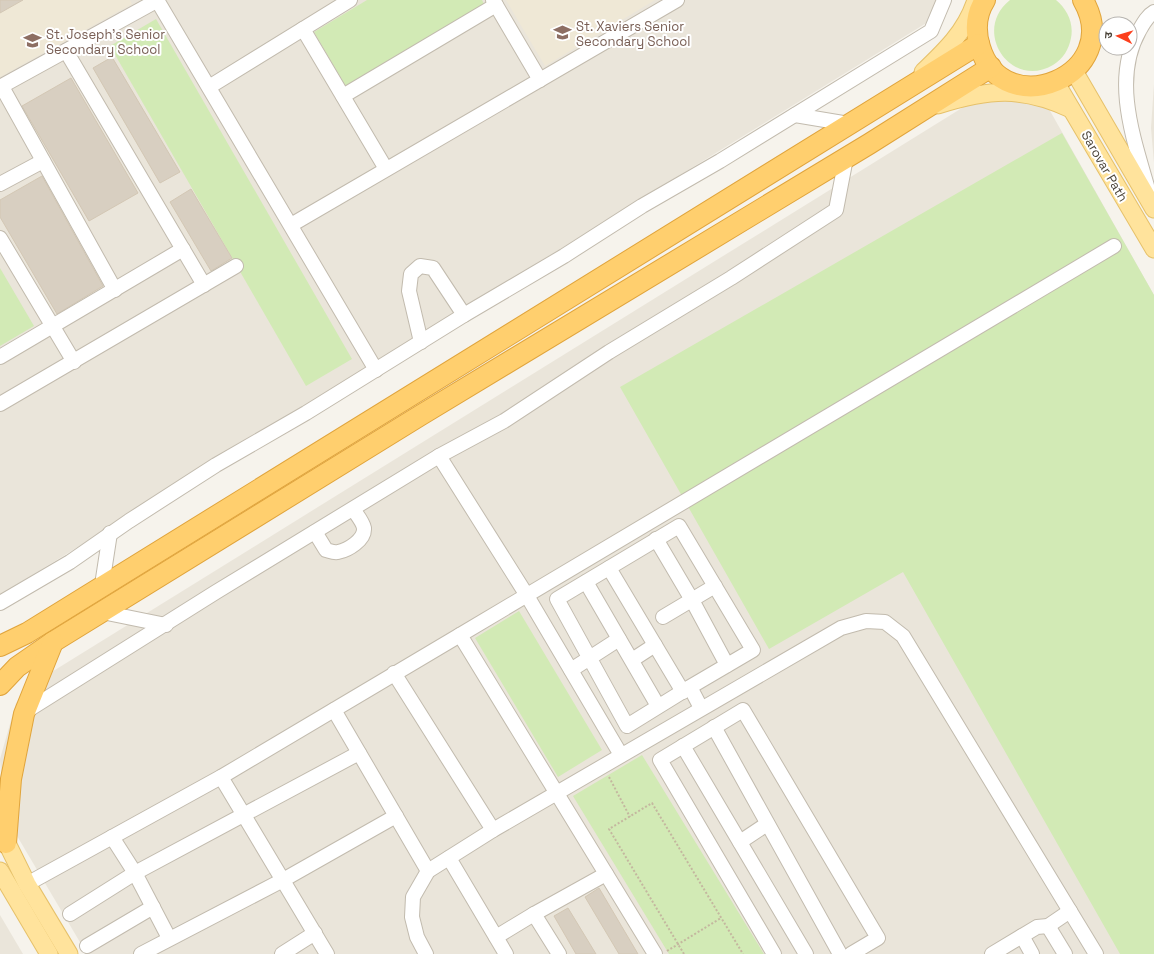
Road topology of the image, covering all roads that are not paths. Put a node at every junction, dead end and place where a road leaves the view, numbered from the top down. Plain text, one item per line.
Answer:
1 (158, 0) edge
2 (350, 0) edge
3 (677, 0) edge
4 (944, 0) edge
5 (976, 0) edge
6 (985, 0) edge
7 (495, 3) edge
8 (1090, 3) edge
9 (1154, 12) edge
10 (303, 29) junction
11 (979, 44) junction
12 (66, 51) junction
13 (990, 67) junction
14 (1074, 71) junction
15 (540, 80) junction
16 (1056, 82) junction
17 (1, 87) edge
18 (209, 87) junction
19 (907, 88) junction
20 (343, 96) junction
21 (1072, 109) junction
22 (921, 111) junction
23 (795, 115) junction
24 (849, 124) junction
25 (846, 158) junction
26 (44, 161) junction
27 (386, 169) junction
28 (0, 184) edge
29 (1154, 208) edge
30 (291, 225) junction
31 (0, 238) edge
32 (1114, 246) dead end
33 (183, 249) junction
34 (1154, 249) edge
35 (236, 266) dead end
36 (204, 285) junction
37 (115, 290) junction
38 (464, 315) junction
39 (53, 327) junction
40 (421, 342) junction
41 (0, 357) edge
42 (74, 362) junction
43 (376, 370) junction
44 (0, 404) edge
45 (439, 456) junction
46 (353, 509) junction
47 (315, 532) junction
48 (110, 533) junction
49 (656, 540) junction
50 (609, 568) junction
51 (586, 582) junction
52 (102, 586) junction
53 (715, 586) junction
54 (526, 594) junction
55 (692, 600) junction
56 (0, 603) edge
57 (102, 612) junction
58 (663, 617) dead end
59 (166, 625) junction
60 (0, 629) edge
61 (27, 633) junction
62 (460, 635) junction
63 (619, 639) junction
64 (53, 642) junction
65 (655, 645) junction
66 (0, 646) edge
67 (590, 659) junction
68 (632, 660) junction
69 (727, 665) junction
70 (571, 670) junction
71 (394, 673) junction
72 (0, 685) edge
73 (687, 689) junction
74 (658, 706) junction
75 (334, 710) junction
76 (697, 710) junction
77 (25, 712) junction
78 (709, 730) junction
79 (683, 746) junction
80 (359, 753) junction
81 (621, 755) junction
82 (221, 777) junction
83 (556, 793) junction
84 (245, 816) junction
85 (396, 816) junction
86 (767, 824) junction
87 (493, 830) junction
88 (3, 836) edge
89 (112, 837) junction
90 (740, 842) junction
91 (449, 858) junction
92 (0, 870) edge
93 (428, 872) junction
94 (135, 873) junction
95 (606, 874) junction
96 (283, 880) junction
97 (27, 884) junction
98 (152, 906) junction
99 (1070, 911) junction
100 (70, 914) dead end
101 (534, 914) junction
102 (1048, 926) junction
103 (315, 933) junction
104 (1022, 936) junction
105 (496, 937) junction
106 (169, 938) junction
107 (87, 946) dead end
108 (49, 954) edge
109 (69, 954) edge
110 (141, 954) edge
111 (282, 954) edge
112 (327, 954) edge
113 (426, 954) edge
114 (506, 954) edge
115 (559, 954) edge
116 (655, 954) edge
117 (774, 954) edge
118 (806, 954) edge
119 (840, 954) edge
120 (851, 954) edge
121 (992, 954) edge
122 (1032, 954) edge
123 (1065, 954) edge
124 (1096, 954) edge

1 - 12 street
1 - 18 street
2 - 10 street
3 - 15 street
4 - 23 street
5 - 19 main road
6 - 11 highway
7 - 15 street
7 - 20 street
8 - 14 highway
9 - 29 street
10 - 18 street
10 - 20 street
11 - 13 highway
11 - 19 highway
12 - 17 street
12 - 33 street
13 - 16 highway
13 - 22 highway
14 - 16 highway
14 - 29 main road
15 - 27 street
16 - 21 main road, Sarovar Path
17 - 26 street
18 - 30 street
19 - 24 highway
20 - 27 street
21 - 22 main road
21 - 34 main road, Sarovar Path
22 - 25 highway
23 - 24 street
23 - 38 street
24 - 52 highway
25 - 45 street
25 - 57 highway
26 - 28 street
26 - 37 street
27 - 30 street
30 - 43 street
31 - 39 street
32 - 54 street
33 - 36 street
33 - 37 street
35 - 36 street
36 - 42 street
37 - 39 street
38 - 40 street
38 - 40 street
39 - 41 street
39 - 42 street
40 - 43 street
42 - 44 street
43 - 48 street
45 - 46 street
45 - 54 street
46 - 47 street
46 - 47 street
47 - 59 street
48 - 52 street
48 - 56 street
49 - 50 street
49 - 53 street
49 - 55 street
50 - 51 street
50 - 65 street
51 - 63 street
51 - 67 street
52 - 61 highway
53 - 55 street
53 - 69 street
54 - 62 street
54 - 70 street
55 - 58 street
55 - 69 street
57 - 59 street
57 - 64 highway
59 - 77 street
60 - 61 highway
61 - 66 highway
62 - 71 street
62 - 83 street
63 - 67 street
63 - 68 street
64 - 72 highway
64 - 77 highway
65 - 68 street
65 - 73 street
67 - 70 street
67 - 74 street
68 - 74 street
69 - 73 street
70 - 81 street
71 - 75 street
71 - 87 street
73 - 74 street
73 - 76 street
75 - 80 street
75 - 82 street
76 - 78 street
76 - 81 street
76 - 99 street
77 - 88 highway
78 - 79 street
78 - 86 street
78 - 120 street
79 - 90 street
79 - 117 street
80 - 84 street
80 - 85 street
81 - 83 street
82 - 84 street
82 - 89 street
83 - 87 street
83 - 95 street
84 - 94 street
84 - 96 street
85 - 93 street
85 - 96 street
86 - 90 street
86 - 119 street
87 - 91 street
88 - 97 main road
89 - 94 street
89 - 97 street
90 - 118 street
91 - 93 street
91 - 105 street
92 - 108 main road
93 - 113 street
94 - 98 street
94 - 100 street
95 - 101 street
95 - 116 street
96 - 103 street
96 - 106 street
97 - 109 main road
98 - 106 street
98 - 107 street
99 - 102 street
99 - 124 street
101 - 105 street
101 - 115 street
102 - 104 street
102 - 123 street
103 - 111 street
103 - 112 street
104 - 121 street
104 - 122 street
105 - 114 street
106 - 110 street

